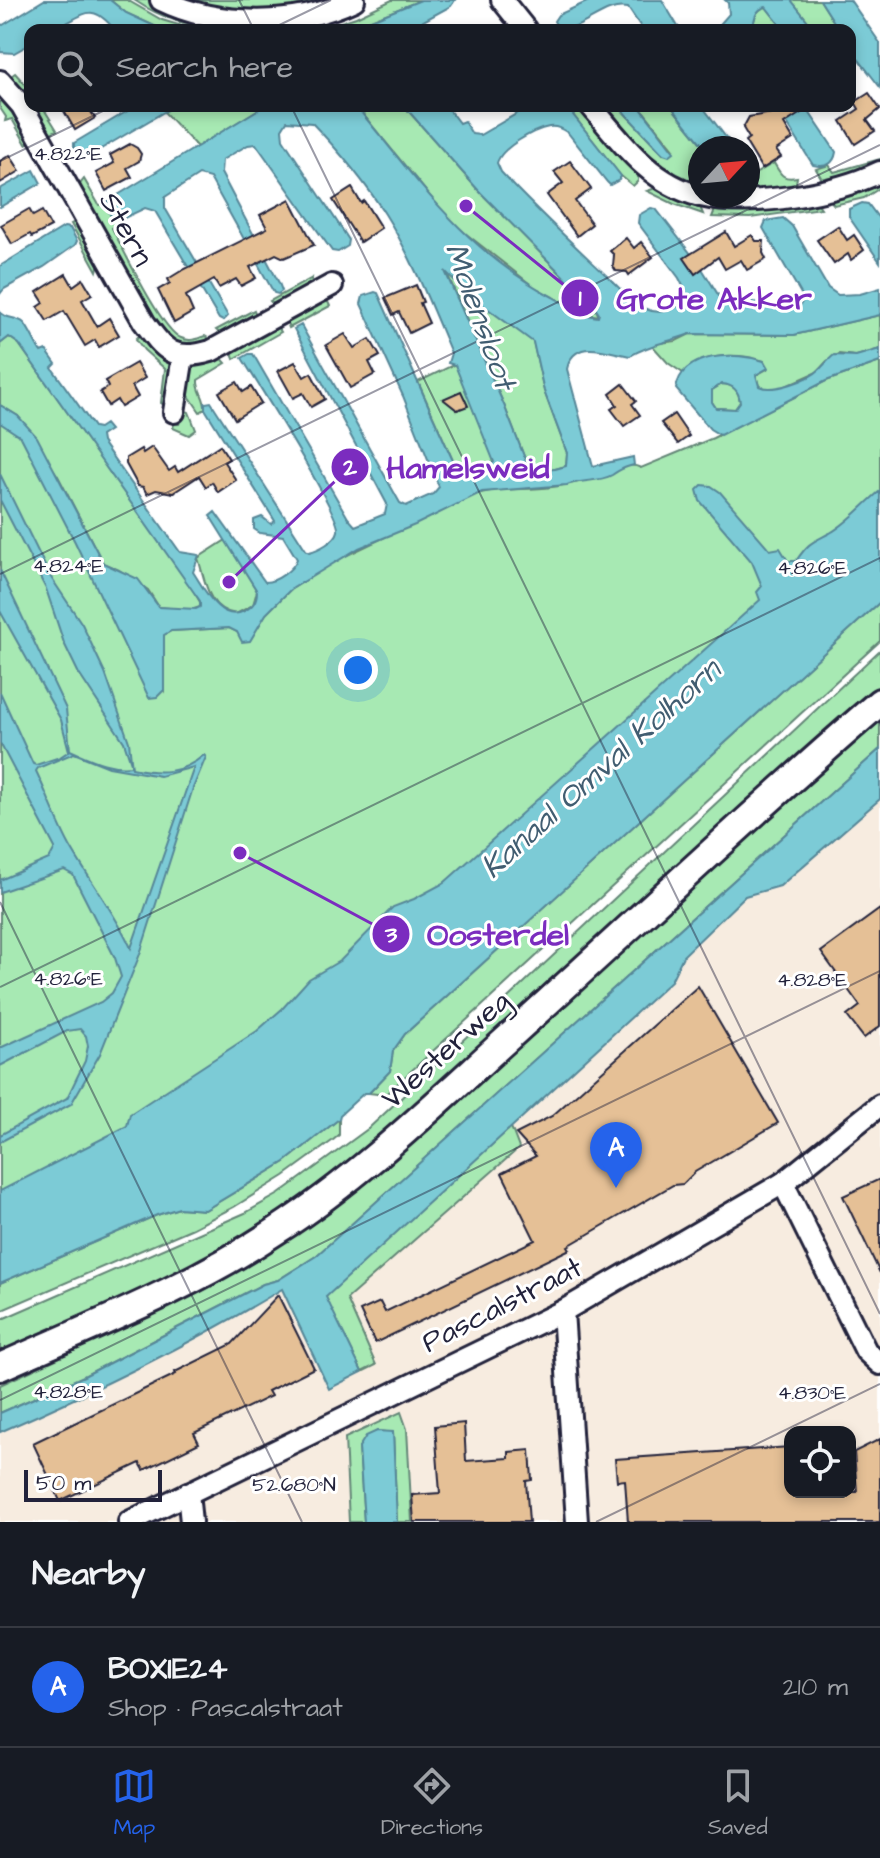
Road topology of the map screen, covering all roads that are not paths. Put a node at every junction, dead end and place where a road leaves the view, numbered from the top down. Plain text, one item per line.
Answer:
1 (161, 0) edge
2 (354, 0) edge
3 (502, 0) edge
4 (521, 24) edge
5 (0, 81) edge
6 (24, 110) edge
7 (25, 112) edge
8 (596, 112) edge
9 (880, 172) edge
10 (688, 193) edge
11 (760, 200) edge
12 (332, 285) dead end
13 (183, 356) junction
14 (174, 412) dead end
15 (880, 702) edge
16 (880, 1105) edge
17 (783, 1183) junction
18 (563, 1311) junction
19 (880, 1364) edge
20 (0, 1367) edge
21 (188, 1493) junction
22 (129, 1522) edge
23 (191, 1522) edge
24 (577, 1522) edge

1 - 2 street
3 - 4 street
5 - 6 street, Stern
7 - 13 street, Stern
8 - 10 street
9 - 11 street
12 - 13 street
13 - 14 street
15 - 20 main road, Westerweg
16 - 17 street, Pascalstraat
17 - 18 street, Pascalstraat
17 - 19 street
18 - 21 street, Pascalstraat
18 - 24 street
21 - 22 street, Pascalstraat
21 - 23 street

